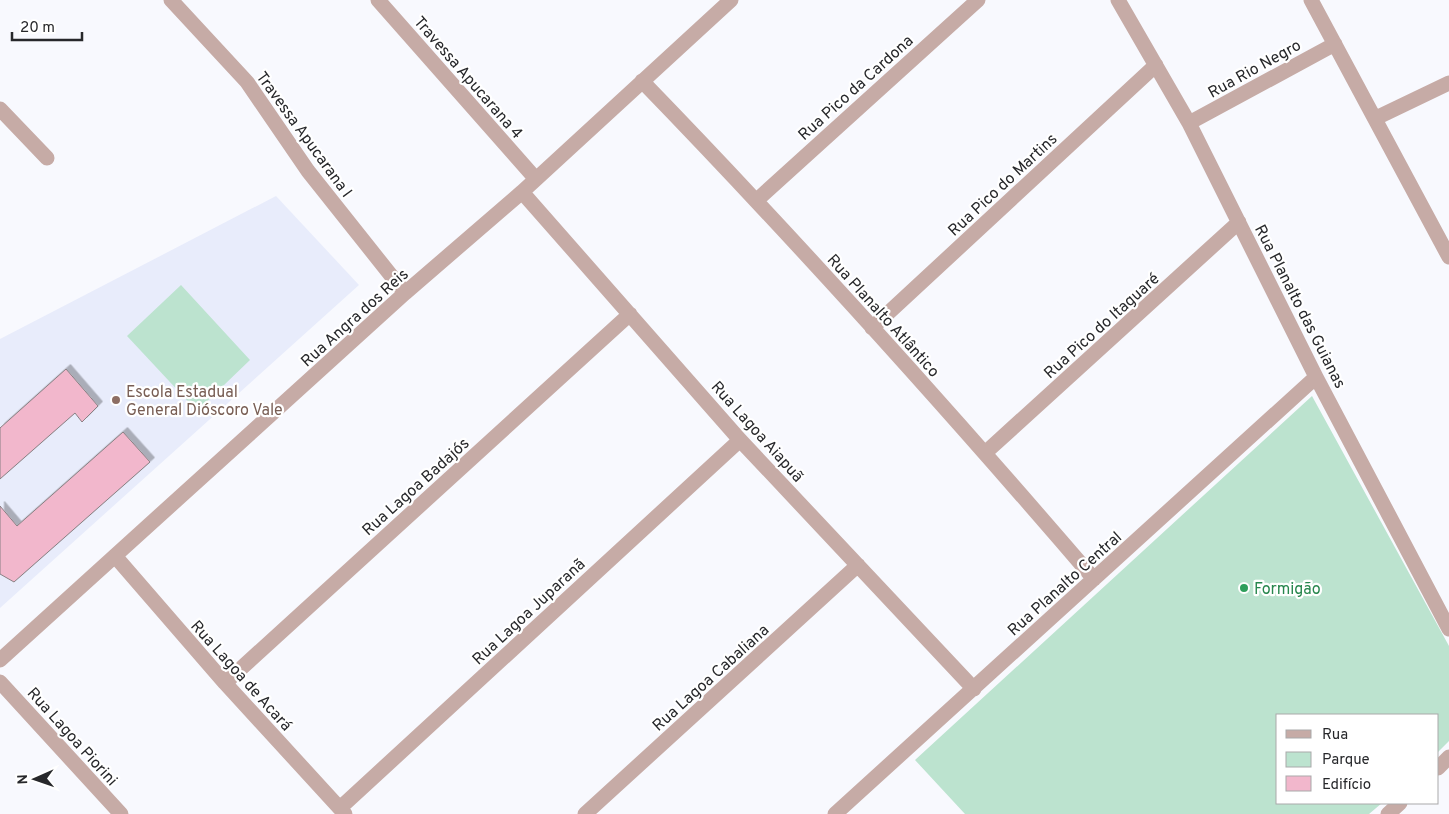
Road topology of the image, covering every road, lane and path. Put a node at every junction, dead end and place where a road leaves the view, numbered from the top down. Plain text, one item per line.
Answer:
1 (171, 0) edge
2 (378, 0) edge
3 (731, 0) edge
4 (978, 0) edge
5 (1118, 0) edge
6 (1311, 0) edge
7 (1335, 44) junction
8 (1156, 65) junction
9 (642, 81) junction
10 (1449, 84) edge
11 (0, 109) edge
12 (1376, 118) junction
13 (1189, 123) junction
14 (48, 158) dead end
15 (535, 178) junction
16 (522, 192) junction
17 (757, 200) junction
18 (1239, 222) junction
19 (1449, 257) edge
20 (405, 293) junction
21 (630, 314) junction
22 (872, 328) junction
23 (1316, 377) junction
24 (740, 440) junction
25 (985, 453) junction
26 (115, 556) junction
27 (858, 565) junction
28 (1094, 579) junction
29 (1449, 629) edge
30 (0, 660) edge
31 (0, 682) edge
32 (225, 683) junction
33 (974, 689) junction
34 (1449, 757) edge
35 (1439, 767) edge
36 (1399, 804) edge
37 (342, 811) edge
38 (120, 814) edge
39 (585, 814) edge
40 (835, 814) edge
41 (1388, 814) edge

1 - 20 street, Travessa Apucarana I
2 - 15 street, Travessa Apucarana 4
3 - 9 street, Rua Angra dos Reis
4 - 17 street, Rua Pico da Cardona
5 - 8 street, Rua Planalto das Guianas
6 - 7 street
7 - 12 street
7 - 13 street, Rua Rio Negro
8 - 13 street, Rua Planalto das Guianas
8 - 22 street, Rua Pico do Martins
9 - 15 street, Rua Angra dos Reis
9 - 17 street, Rua Planalto Atlântico
10 - 12 street
11 - 14 street
12 - 19 street
13 - 18 street, Rua Planalto das Guianas
15 - 16 street, Rua Angra dos Reis
16 - 20 street, Rua Angra dos Reis
16 - 21 street, Rua Lagoa Aiapuã
17 - 22 street, Rua Planalto Atlântico
18 - 23 street, Rua Planalto das Guianas
18 - 25 street, Rua Pico do Itaguaré
20 - 26 street, Rua Angra dos Reis
21 - 24 street, Rua Lagoa Aiapuã
21 - 32 street, Rua Lagoa Badajós
22 - 25 street, Rua Planalto Atlântico
23 - 28 street, Rua Planalto Central
23 - 29 street, Rua Planalto das Guianas
24 - 27 street, Rua Lagoa Aiapuã
24 - 37 street, Rua Lagoa Juparanã
25 - 28 street, Rua Planalto Atlântico
26 - 30 street, Rua Angra dos Reis
26 - 32 street, Rua Lagoa de Acará
27 - 33 street, Rua Lagoa Aiapuã
27 - 39 street, Rua Lagoa Cabaliana
28 - 33 street, Rua Planalto Central
31 - 38 street, Rua Lagoa Piorini
32 - 37 street, Rua Lagoa de Acará
33 - 40 street, Rua Planalto Central
34 - 35 street
36 - 41 street

